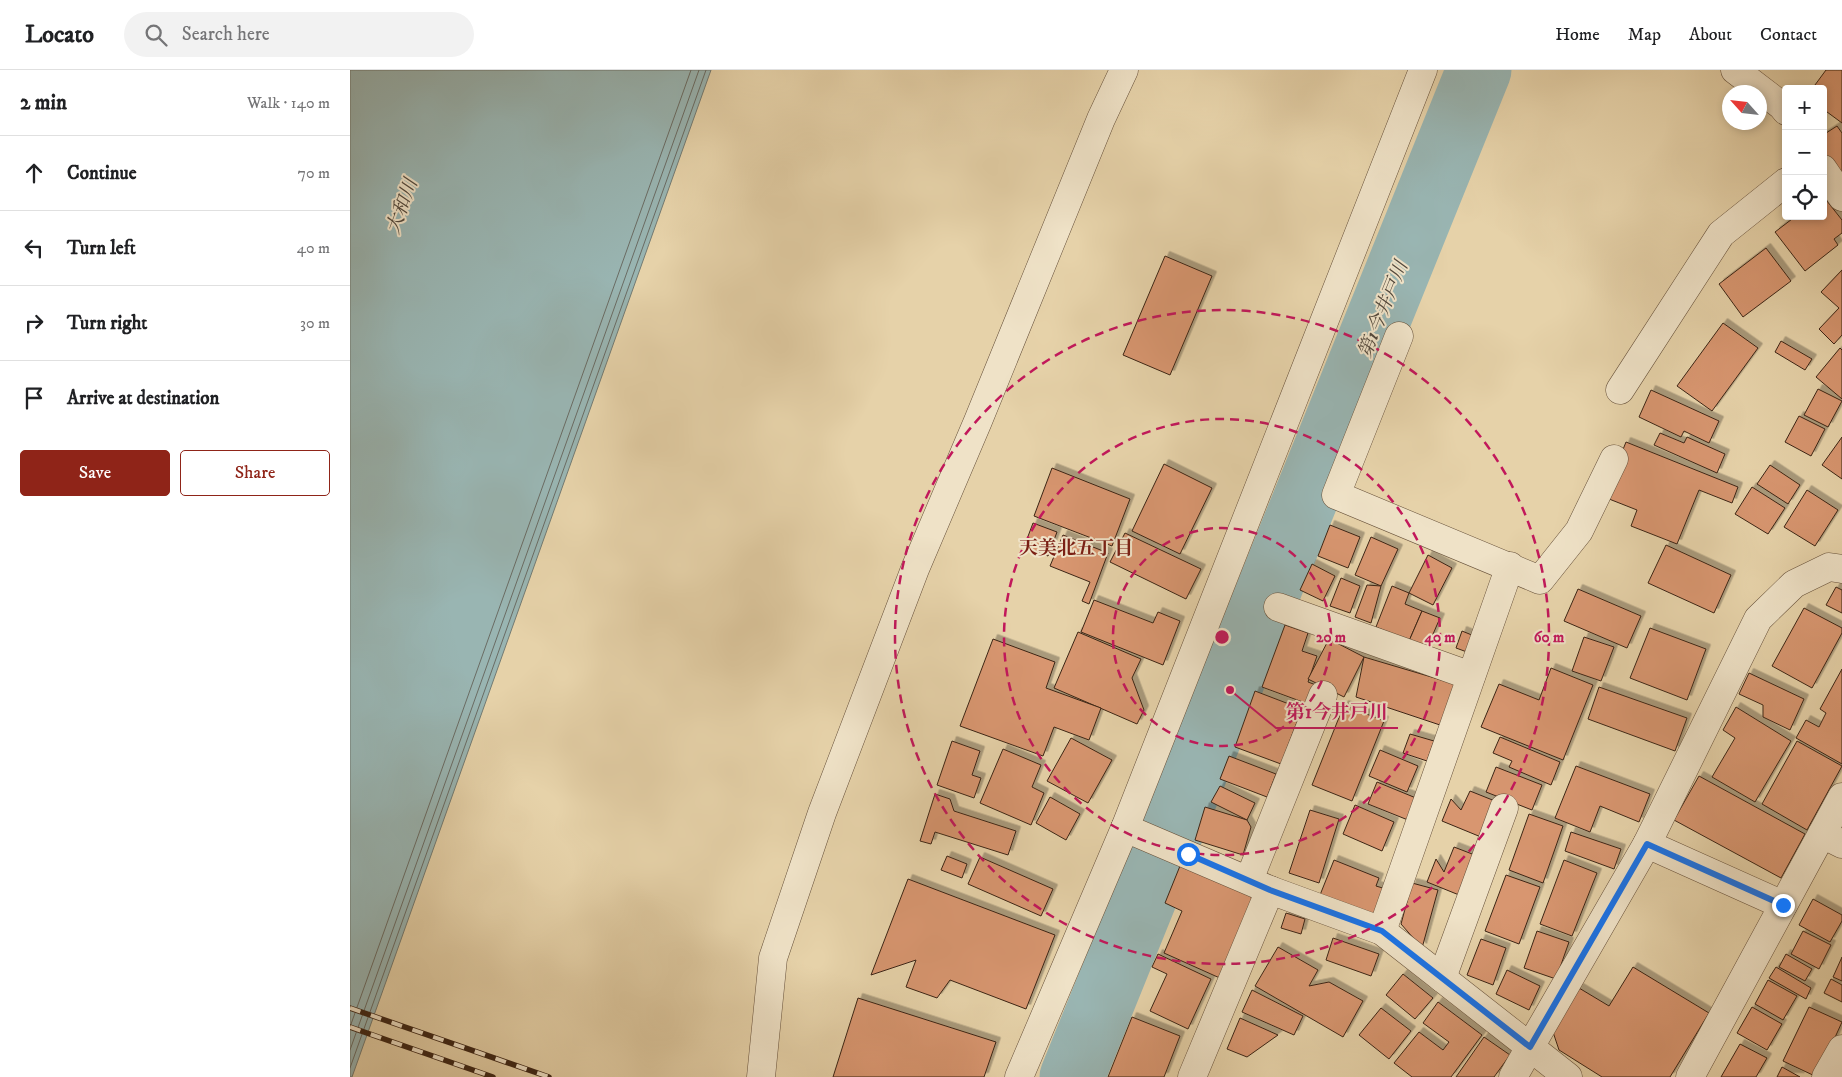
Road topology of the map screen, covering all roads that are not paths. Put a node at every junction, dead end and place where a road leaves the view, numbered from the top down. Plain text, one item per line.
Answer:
1 (1124, 70) edge
2 (1423, 70) edge
3 (1735, 70) edge
4 (1782, 106) edge
5 (1827, 175) edge
6 (1782, 185) edge
7 (1842, 197) edge
8 (1399, 336) dead end
9 (1620, 390) dead end
10 (1614, 459) dead end
11 (1510, 566) junction
12 (1842, 568) edge
13 (1278, 607) dead end
14 (1471, 676) junction
15 (1323, 694) dead end
16 (1842, 797) edge
17 (1504, 808) dead end
18 (1136, 832) junction
19 (1832, 839) edge
20 (1647, 844) junction
21 (1259, 885) junction
22 (1783, 905) junction
23 (1382, 931) junction
24 (1442, 978) junction
25 (1530, 1047) junction
26 (1842, 1049) edge
27 (761, 1077) edge
28 (1020, 1077) edge
29 (1192, 1077) edge
30 (1513, 1077) edge
31 (1568, 1077) edge
32 (1690, 1077) edge
33 (1826, 1077) edge

1 - 27 street
2 - 18 street
3 - 4 street
5 - 7 street
6 - 9 street
8 - 11 street
10 - 11 street
11 - 14 street
12 - 20 street
13 - 14 street
14 - 23 street
15 - 21 street
16 - 19 street
17 - 24 street
18 - 21 street
18 - 28 street
19 - 22 street
20 - 22 street
20 - 25 street
21 - 23 street
21 - 29 street
22 - 32 street
23 - 24 street
24 - 25 street
25 - 30 street
25 - 31 street
26 - 33 street

